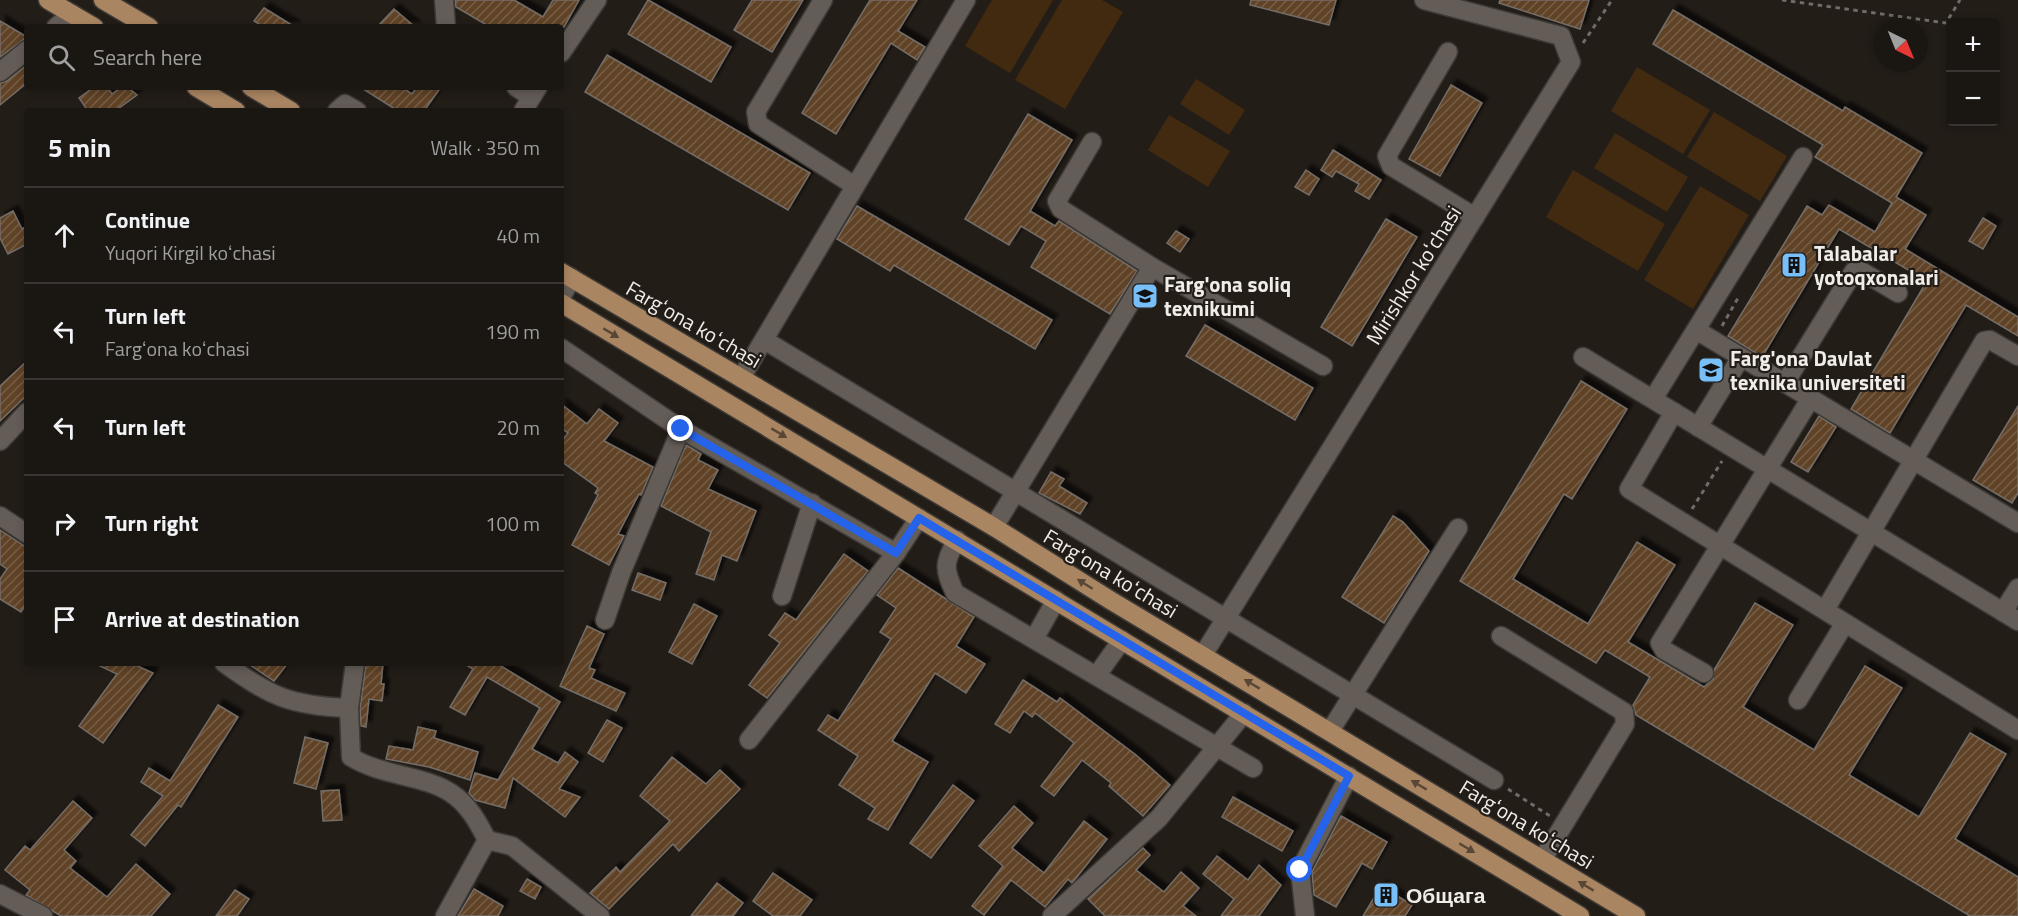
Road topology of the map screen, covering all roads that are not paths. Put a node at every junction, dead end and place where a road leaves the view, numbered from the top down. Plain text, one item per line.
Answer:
1 (48, 0) edge
2 (103, 0) edge
3 (444, 0) edge
4 (597, 0) edge
5 (823, 0) edge
6 (966, 0) edge
7 (1424, 0) edge
8 (72, 14) junction
9 (60, 24) edge
10 (89, 24) edge
11 (144, 24) edge
12 (446, 24) edge
13 (564, 49) edge
14 (24, 52) edge
15 (1448, 52) dead end
16 (0, 72) edge
17 (201, 90) edge
18 (257, 90) edge
19 (282, 100) edge
20 (231, 108) edge
21 (1092, 142) dead end
22 (1803, 157) dead end
23 (855, 186) junction
24 (1475, 217) junction
25 (1152, 267) junction
26 (567, 275) edge
27 (1898, 293) dead end
28 (564, 305) edge
29 (1696, 330) junction
30 (764, 340) junction
31 (564, 350) edge
32 (2018, 356) edge
33 (1583, 357) dead end
34 (1741, 357) junction
35 (1323, 366) dead end
36 (741, 378) junction
37 (1785, 383) junction
38 (1811, 398) junction
39 (1653, 399) junction
40 (1674, 412) junction
41 (24, 415) edge
42 (1698, 427) junction
43 (681, 429) junction
44 (0, 441) edge
45 (1913, 459) junction
46 (1767, 469) junction
47 (1016, 492) junction
48 (812, 503) junction
49 (0, 516) edge
50 (919, 518) junction
51 (2018, 523) edge
52 (994, 527) junction
53 (1458, 528) dead end
54 (24, 532) edge
55 (1870, 532) junction
56 (957, 540) junction
57 (1720, 545) junction
58 (896, 553) junction
59 (2018, 588) edge
60 (782, 596) dead end
61 (1056, 600) junction
62 (1110, 600) junction
63 (1825, 610) junction
64 (2011, 616) edge
65 (605, 620) dead end
66 (1225, 620) junction
67 (1845, 623) junction
68 (1096, 624) junction
69 (1501, 636) dead end
70 (1034, 639) junction
71 (1122, 640) junction
72 (1203, 655) junction
73 (228, 666) edge
74 (355, 666) edge
75 (1704, 673) dead end
76 (1097, 675) junction
77 (1351, 696) junction
78 (1798, 700) dead end
79 (349, 708) junction
80 (1244, 713) junction
81 (2018, 730) edge
82 (1330, 731) junction
83 (749, 740) dead end
84 (1218, 746) junction
85 (1253, 768) dead end
86 (1349, 776) junction
87 (1494, 780) road end
88 (487, 840) junction
89 (1542, 860) junction
90 (0, 894) edge
91 (43, 916) edge
92 (445, 916) edge
93 (600, 916) edge
94 (1052, 916) edge
95 (1305, 916) edge
96 (1579, 916) edge
97 (1636, 916) edge

1 - 8 main road
2 - 11 main road
3 - 12 street
4 - 13 street
5 - 23 street
6 - 23 street
7 - 24 street, Mirishkor koʻchasi
8 - 9 street
8 - 10 main road
14 - 16 street
15 - 24 street
17 - 20 main road
18 - 19 main road
21 - 25 street
22 - 29 street
23 - 30 street
24 - 66 street, Mirishkor koʻchasi
25 - 35 street
25 - 47 street
26 - 36 main road, Fargʻona koʻchasi
27 - 37 street
28 -> 50 main road
29 - 34 street
29 - 39 street
30 - 36 street
30 - 47 street
31 - 43 street
32 - 45 street
33 - 39 street
34 - 37 street
34 - 42 street
36 - 52 main road, Fargʻona koʻchasi
37 - 38 street
38 - 45 street
38 - 46 street
39 - 40 street
40 - 42 street
40 - 57 street
41 - 44 street
42 - 46 street
43 - 48 street
43 - 65 street
45 - 51 street
45 - 55 street
46 - 55 street
46 - 57 street
47 - 52 street
47 - 66 street
48 - 58 street
48 - 60 street
49 - 54 street
50 - 56 main road
50 - 58 street
62 -> 52 main road, Fargʻona koʻchasi
53 - 77 street
55 - 63 street
55 - 64 street
56 - 61 main road
56 - 70 street
57 - 63 street
57 - 75 street
58 - 83 street
59 - 64 street
61 - 68 main road
61 - 70 street
62 - 68 main road
62 - 72 main road, Fargʻona koʻchasi
63 - 67 street
66 - 72 street, Mirishkor koʻchasi
66 - 77 street
67 - 78 street
67 - 81 street
68 - 71 main road
69 - 89 street
70 - 76 street
71 - 76 street
71 - 80 main road
82 -> 72 main road, Fargʻona koʻchasi
73 - 79 street
74 - 79 street
76 - 84 street
77 - 82 street
77 - 87 street
79 - 88 street
80 - 84 street
80 - 86 main road
89 -> 82 main road, Fargʻona koʻchasi
84 - 85 street
84 - 94 street
86 - 95 street
86 -> 96 main road
88 - 92 street
88 - 93 street
97 -> 89 main road, Fargʻona koʻchasi
90 - 91 street

